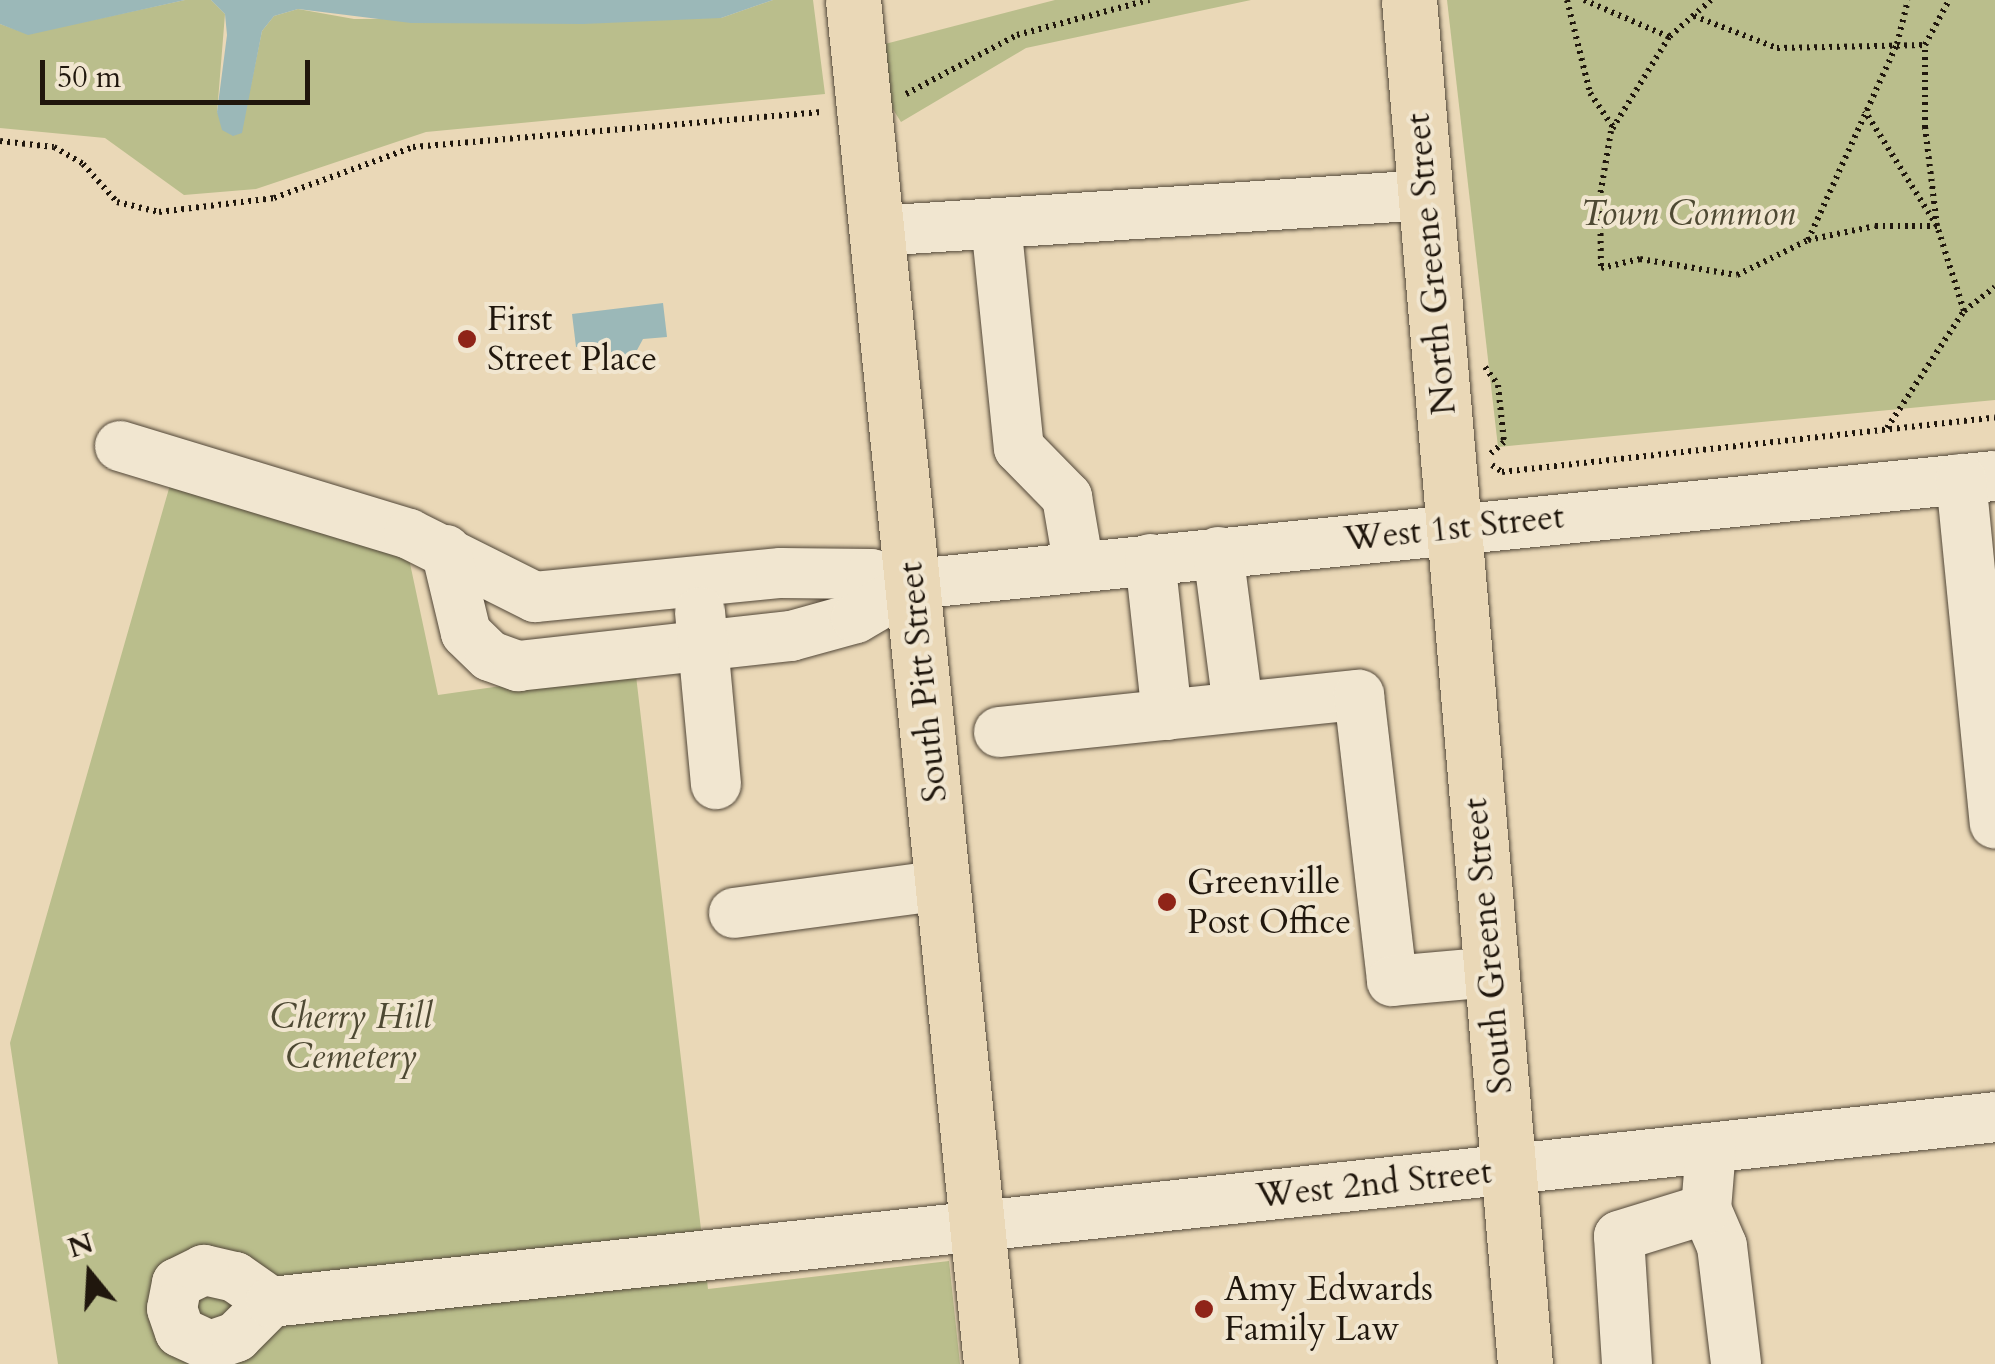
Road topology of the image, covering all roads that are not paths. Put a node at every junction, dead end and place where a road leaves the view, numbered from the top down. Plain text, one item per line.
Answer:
1 (852, 0) edge
2 (1409, 0) edge
3 (1426, 194) junction
4 (996, 223) junction
5 (877, 231) junction
6 (120, 446) dead end
7 (1978, 477) edge
8 (1453, 528) junction
9 (446, 550) junction
10 (1218, 552) junction
11 (1150, 559) junction
12 (1079, 566) junction
13 (695, 583) junction
14 (914, 584) junction
15 (523, 593) junction
16 (706, 647) junction
17 (482, 648) junction
18 (1238, 708) junction
19 (1168, 715) junction
20 (1000, 732) dead end
21 (716, 784) dead end
22 (1995, 822) edge
23 (943, 884) junction
24 (734, 913) dead end
25 (1492, 972) junction
26 (1995, 1117) edge
27 (1711, 1148) junction
28 (1508, 1170) junction
29 (1706, 1209) junction
30 (977, 1227) junction
31 (271, 1302) dead end
32 (991, 1364) edge
33 (1525, 1364) edge
34 (1627, 1364) edge
35 (1736, 1364) edge

1 - 5 main road, South Pitt Street
2 - 3 main road, North Greene Street
3 - 4 street
3 - 8 main road, North Greene Street
4 - 5 street
4 - 12 street
5 - 14 main road, South Pitt Street
6 - 9 street
7 - 8 street, West 1st Street
7 - 22 street
8 - 10 street, West 1st Street
8 - 25 main road, South Greene Street
9 - 15 street
9 - 17 street
10 - 11 street, West 1st Street
10 - 18 street
11 - 12 street, West 1st Street
11 - 19 street
12 - 14 street, West 1st Street
13 - 14 street
13 - 15 street
13 - 16 street
14 - 16 street
14 - 23 main road, South Pitt Street
15 - 17 street
16 - 17 street
16 - 21 street
18 - 19 street
18 - 25 street
19 - 20 street
23 - 24 street
23 - 30 main road, South Pitt Street
25 - 28 main road, South Greene Street
26 - 27 street, West 2nd Street
27 - 28 street, West 2nd Street
27 - 29 street
28 - 30 street, West 2nd Street
28 - 33 main road, South Greene Street
29 - 34 street
29 - 35 street
30 - 31 street, West 2nd Street
30 - 32 main road, South Pitt Street

